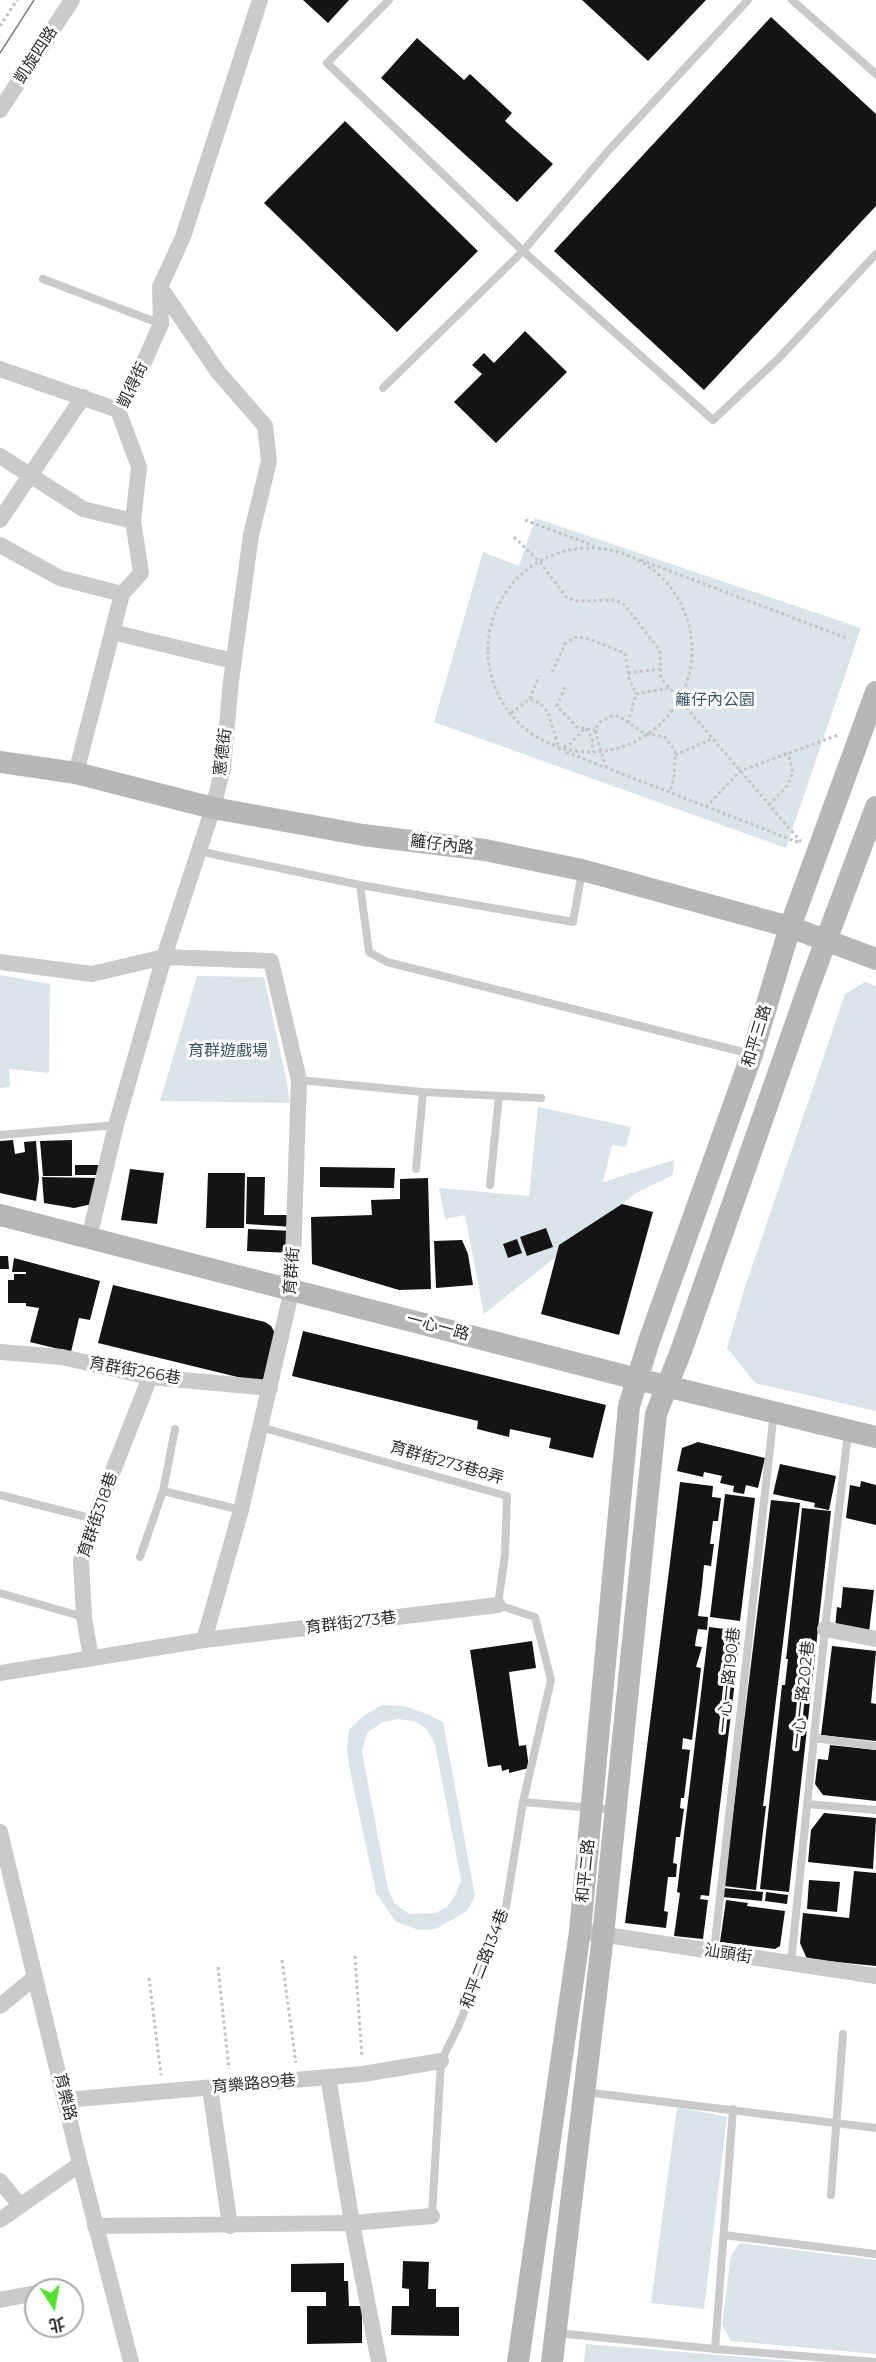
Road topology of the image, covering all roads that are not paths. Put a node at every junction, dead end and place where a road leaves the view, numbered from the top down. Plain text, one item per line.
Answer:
1 (72, 0) edge
2 (260, 0) edge
3 (389, 0) edge
4 (748, 0) edge
5 (792, 0) edge
6 (876, 74) edge
7 (0, 110) edge
8 (522, 251) junction
9 (876, 254) edge
10 (43, 279) dead end
11 (160, 287) junction
12 (161, 324) junction
13 (0, 369) edge
14 (383, 388) dead end
15 (83, 397) junction
16 (118, 410) junction
17 (0, 456) edge
18 (30, 474) junction
19 (0, 520) edge
20 (134, 521) junction
21 (0, 545) edge
22 (122, 594) junction
23 (112, 632) junction
24 (233, 661) junction
25 (876, 692) edge
26 (4, 766) edge
27 (76, 773) junction
28 (876, 807) edge
29 (213, 808) junction
30 (198, 851) junction
31 (582, 870) junction
32 (360, 885) junction
33 (790, 927) junction
34 (826, 942) junction
35 (164, 957) junction
36 (876, 959) edge
37 (0, 962) edge
38 (752, 1054) junction
39 (299, 1080) junction
40 (423, 1092) junction
41 (499, 1096) junction
42 (541, 1098) dead end
43 (116, 1125) junction
44 (0, 1135) edge
45 (416, 1169) dead end
46 (489, 1185) dead end
47 (0, 1215) edge
48 (89, 1238) junction
49 (292, 1289) junction
50 (1, 1352) edge
51 (150, 1377) junction
52 (637, 1379) junction
53 (666, 1386) junction
54 (270, 1388) junction
55 (774, 1411) junction
56 (260, 1427) junction
57 (175, 1429) dead end
58 (848, 1430) junction
59 (876, 1437) edge
60 (164, 1491) junction
61 (0, 1495) edge
62 (241, 1510) junction
63 (94, 1519) junction
64 (140, 1557) dead end
65 (0, 1593) edge
66 (498, 1605) junction
67 (84, 1617) junction
68 (825, 1629) junction
69 (876, 1639) edge
70 (204, 1640) junction
71 (91, 1658) junction
72 (0, 1673) edge
73 (814, 1738) junction
74 (876, 1746) edge
75 (523, 1802) junction
76 (807, 1804) junction
77 (593, 1809) junction
78 (616, 1810) junction
79 (876, 1810) edge
80 (0, 1832) edge
81 (580, 1931) junction
82 (603, 1935) junction
83 (714, 1952) junction
84 (791, 1963) junction
85 (876, 1976) edge
86 (34, 1978) junction
87 (0, 2006) edge
88 (843, 2034) dead end
89 (441, 2061) junction
90 (328, 2077) junction
91 (210, 2088) junction
92 (585, 2091) junction
93 (66, 2100) junction
94 (733, 2109) junction
95 (837, 2122) junction
96 (876, 2128) edge
97 (80, 2164) junction
98 (0, 2181) edge
99 (831, 2195) dead end
100 (20, 2205) junction
101 (432, 2216) joint
102 (0, 2220) edge
103 (352, 2223) junction
104 (95, 2226) junction
105 (230, 2226) junction
106 (724, 2235) junction
107 (876, 2254) edge
108 (24, 2295) edge
109 (0, 2300) edge
110 (555, 2333) junction
111 (715, 2349) junction
112 (836, 2360) edge
113 (876, 2361) edge
114 (131, 2362) edge
115 (379, 2362) edge
116 (518, 2362) edge
117 (552, 2362) edge

1 - 7 street, 凱旋四路
2 - 11 street, 凱得街
3 - 8 lane
4 - 8 lane
5 - 6 lane
8 - 9 lane
8 - 14 lane
10 - 12 lane
11 - 12 street, 凱得街
11 - 24 street, 憲德街
12 - 16 street, 凱得街
13 - 15 street
15 - 16 street
15 - 18 street
16 - 20 street, 凱得街
17 - 18 street
18 - 19 street
18 - 20 street
20 - 22 street, 凱得街
21 - 22 street
22 - 23 street, 凱得街
23 - 24 street
23 - 27 street, 凱得街
24 - 29 street, 憲德街
25 - 33 street, 和平三路
26 - 27 street, 籬仔內路
27 - 29 street, 籬仔內路
28 - 34 street, 和平三路
29 - 30 street, 憲德街
29 - 31 street, 籬仔內路
30 - 32 lane
30 - 35 street, 憲德街
31 - 32 lane
31 - 33 street, 籬仔內路
32 - 38 lane
33 - 34 street, 籬仔內路
33 - 38 street, 和平三路
34 - 36 street, 籬仔內路
34 - 53 street, 和平三路
35 - 37 street, 育群街
35 - 39 street, 育群街
35 - 43 street, 憲德街
38 - 52 street, 和平三路
39 - 40 lane
39 - 49 street, 育群街
40 - 41 lane
40 - 45 lane
41 - 42 lane
41 - 46 lane
43 - 44 lane
43 - 48 street, 憲德街
47 - 48 street, 一心一路
48 - 49 street, 一心一路
49 - 52 street, 一心一路
49 - 54 street, 育群街
50 - 51 street, 育群街266巷
51 - 54 street, 育群街266巷
51 - 63 street, 育群街318巷
52 - 53 street, 一心一路
52 - 77 street, 和平二路
53 - 55 street, 一心一路
53 - 78 street, 和平二路
54 - 56 street, 育群街
55 - 58 street, 一心一路
55 - 83 lane, 一心一路190巷
56 - 62 street, 育群街
56 - 66 lane, 育群街273巷8弄
57 - 60 lane
58 - 59 street, 一心一路
58 - 68 lane, 一心一路202巷
60 - 62 lane
60 - 64 lane
61 - 63 lane
62 - 70 street, 育群街
63 - 67 street, 育群街318巷
65 - 67 lane
66 - 70 street, 育群街273巷
66 - 75 lane
67 - 71 street, 育群街318巷
68 - 69 street
68 - 73 lane, 一心一路202巷
70 - 71 street
71 - 72 street
73 - 74 lane
73 - 76 lane, 一心一路202巷
75 - 77 lane
75 - 89 lane, 和平二路134巷
76 - 79 lane
76 - 84 lane, 一心一路202巷
77 - 78 lane
77 - 81 street, 和平二路
78 - 82 street, 和平二路
80 - 86 street, 育樂路
81 - 82 street, 汕頭街
81 - 116 street, 和平二路
82 - 83 street, 汕頭街
82 - 92 street, 和平二路
83 - 84 street, 汕頭街
84 - 85 street, 汕頭街
86 - 87 street
86 - 93 street, 育樂路
88 - 95 lane
89 - 90 street, 育樂路89巷
89 - 101 lane
90 - 91 street, 育樂路89巷
90 - 103 street
91 - 93 street, 育樂路89巷
91 - 105 street
92 - 94 lane
92 - 110 street, 和平二路
93 - 97 street, 育樂路
94 - 95 lane
94 - 106 lane
95 - 96 lane
95 - 99 lane
97 - 100 street
97 - 104 street, 育樂路
98 - 100 street
100 - 102 street
101 - 103 street
103 - 105 street
103 - 115 street
104 - 105 street
104 - 114 street, 育樂路
106 - 107 lane
106 - 111 lane
108 - 109 street
110 - 111 lane
110 - 117 street, 和平二路
111 - 112 lane
112 - 113 lane

